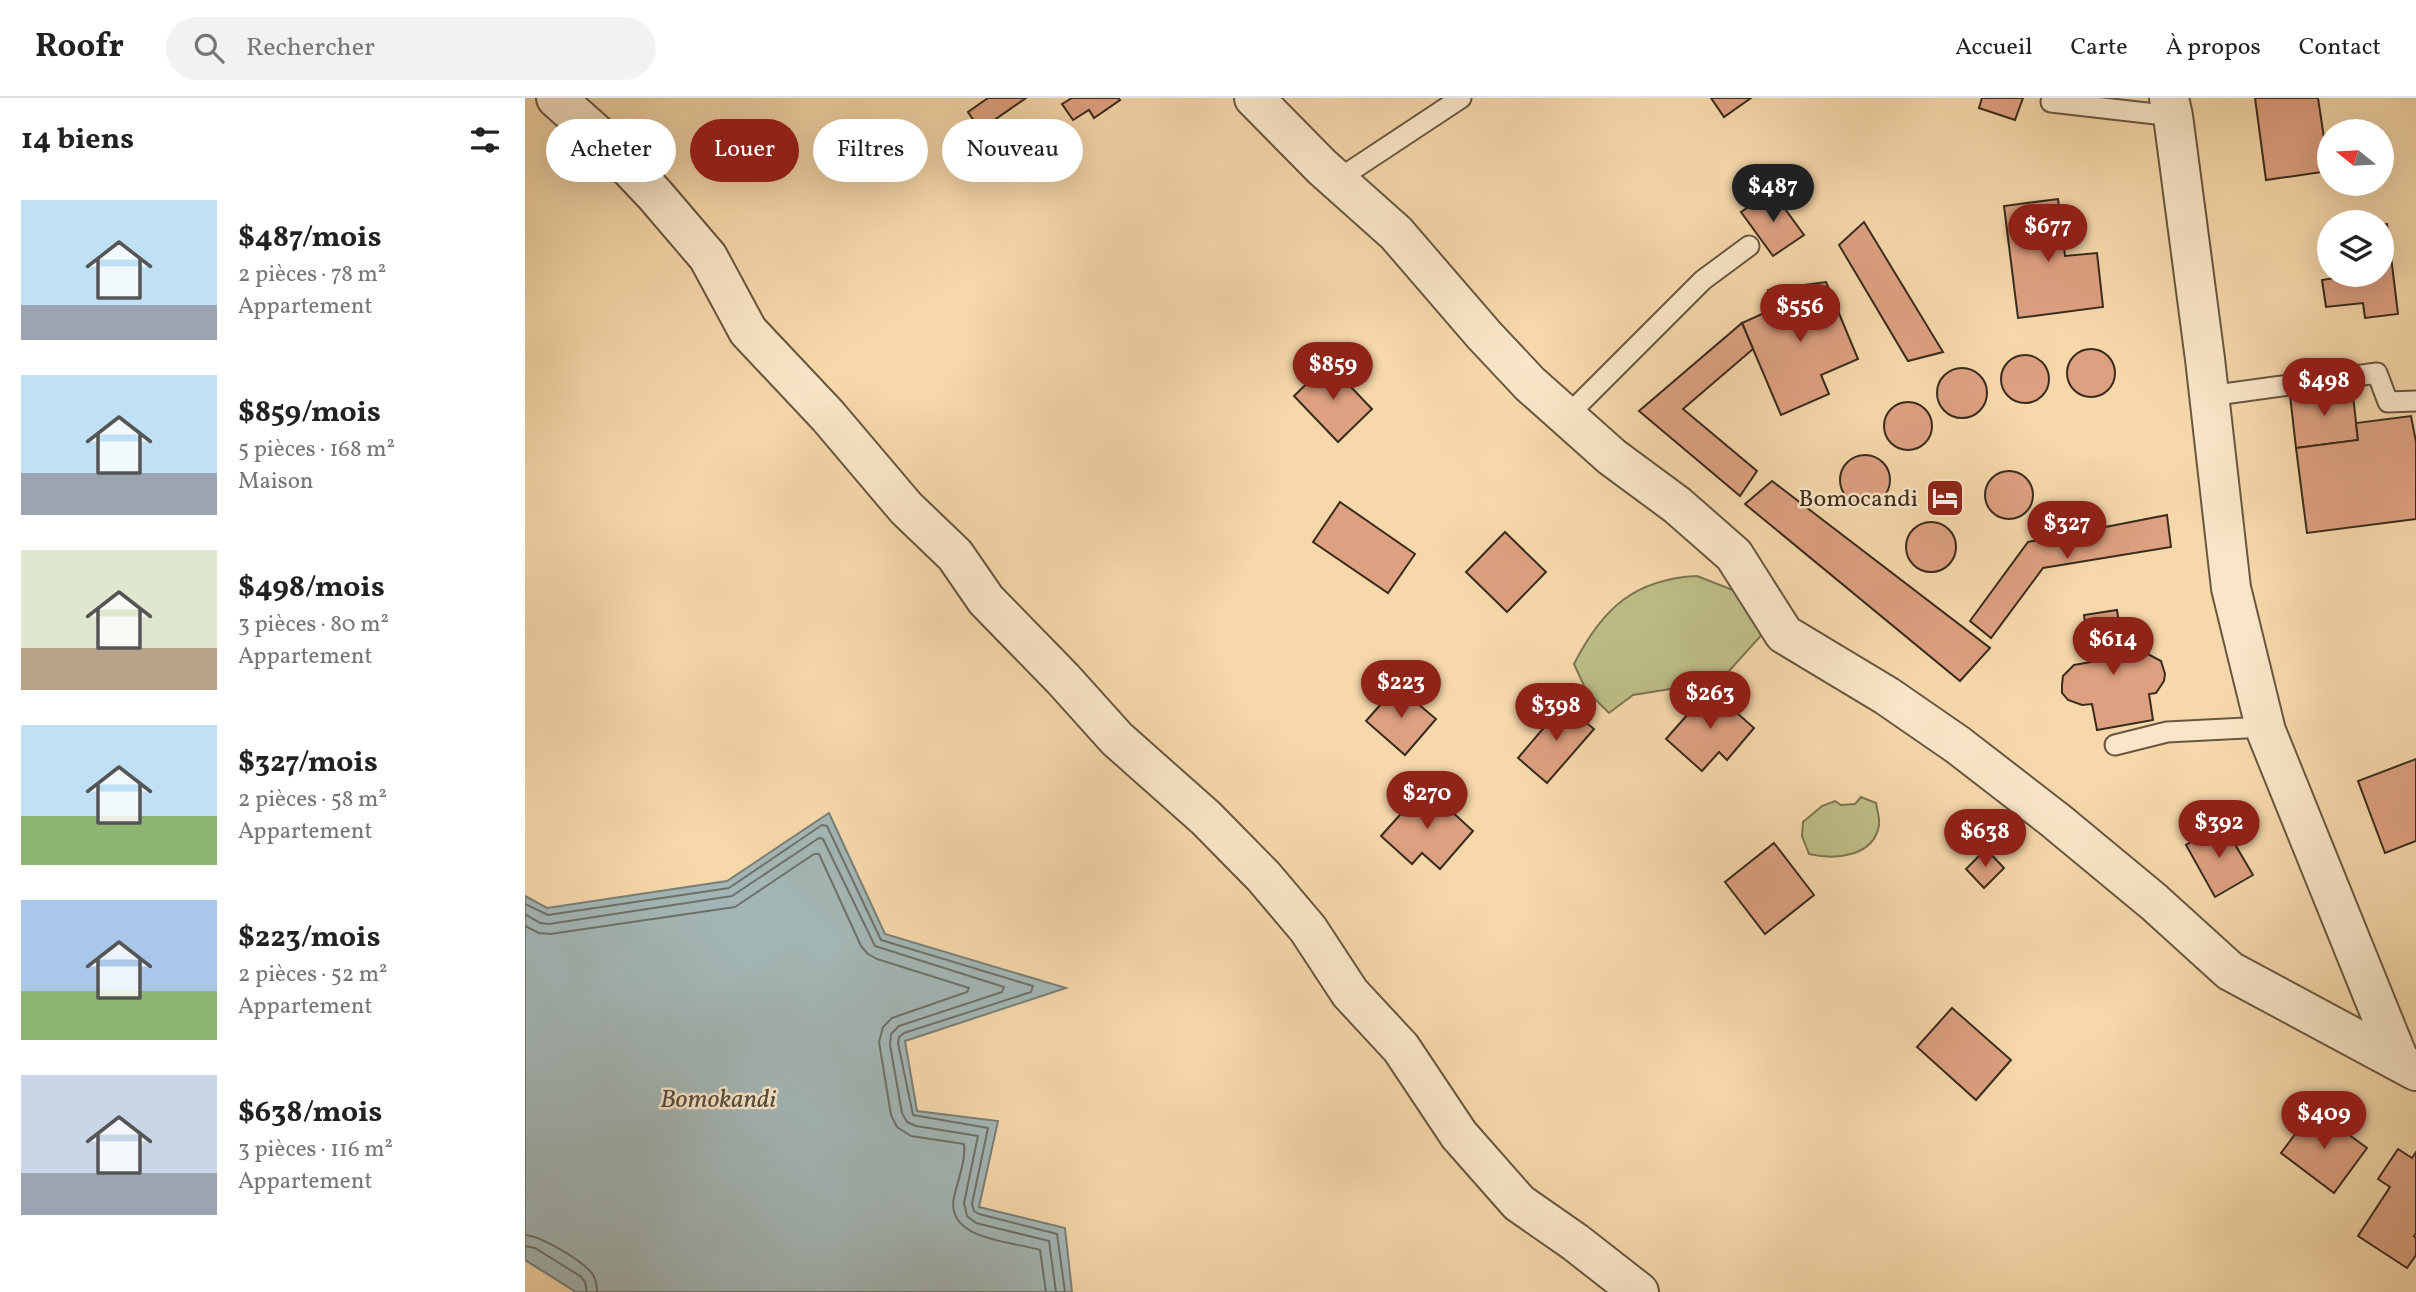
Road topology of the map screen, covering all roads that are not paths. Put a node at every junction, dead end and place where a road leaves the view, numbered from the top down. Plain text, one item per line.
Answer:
1 (556, 98) edge
2 (1255, 98) edge
3 (1461, 98) edge
4 (2051, 102) dead end
5 (2171, 107) edge
6 (1337, 180) junction
7 (1749, 246) dead end
8 (2209, 396) junction
9 (2416, 401) edge
10 (1566, 417) junction
11 (2265, 727) junction
12 (2115, 745) dead end
13 (2407, 1066) edge
14 (1639, 1292) edge

1 - 14 street
2 - 6 street
3 - 6 lane
4 - 5 lane
5 - 8 street
6 - 10 street
7 - 10 lane
8 - 9 lane
8 - 11 street
10 - 13 street
11 - 12 lane
11 - 13 street

